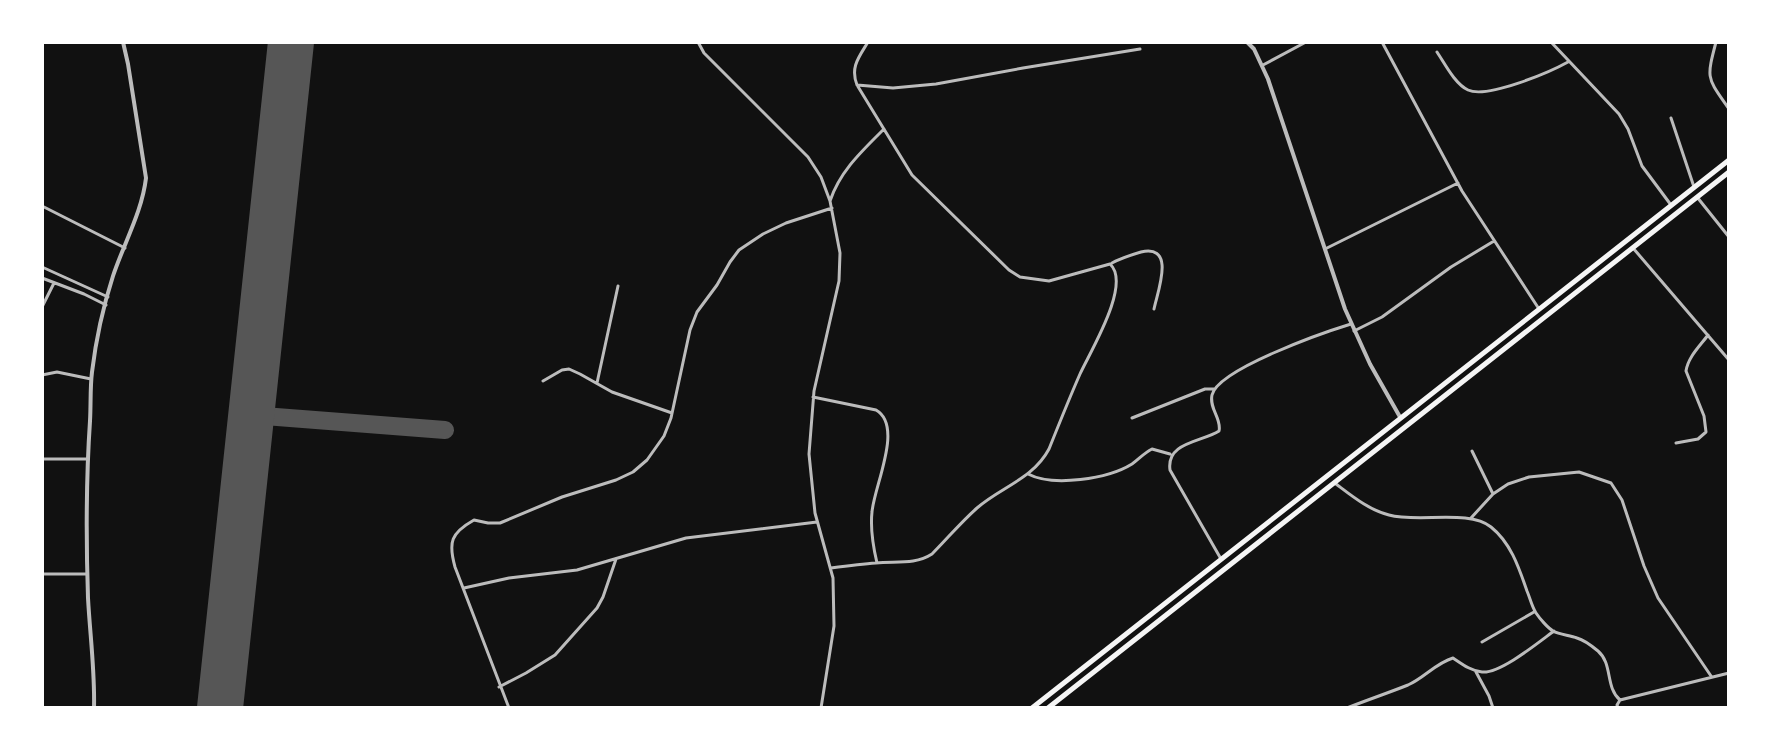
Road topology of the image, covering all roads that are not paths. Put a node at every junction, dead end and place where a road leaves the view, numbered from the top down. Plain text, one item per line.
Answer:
1 (123, 42) edge
2 (698, 42) edge
3 (868, 42) edge
4 (1250, 42) edge
5 (1306, 42) edge
6 (1382, 42) edge
7 (1551, 42) edge
8 (1716, 42) edge
9 (1140, 49) dead end
10 (1437, 52) dead end
11 (1569, 62) junction
12 (1263, 65) junction
13 (857, 85) junction
14 (1729, 109) edge
15 (1671, 118) dead end
16 (884, 129) junction
17 (1729, 160) edge
18 (1729, 172) edge
19 (1458, 183) junction
20 (1694, 187) junction
21 (1697, 197) junction
22 (830, 201) junction
23 (1671, 205) junction
24 (42, 206) edge
25 (832, 208) junction
26 (1729, 237) edge
27 (1494, 241) junction
28 (125, 248) junction
29 (1633, 248) junction
30 (1325, 249) junction
31 (1110, 264) junction
32 (42, 267) edge
33 (42, 278) edge
34 (54, 283) junction
35 (618, 286) dead end
36 (108, 297) junction
37 (106, 305) junction
38 (42, 307) edge
39 (1154, 309) dead end
40 (1539, 309) junction
41 (1351, 324) junction
42 (1354, 331) junction
43 (1708, 335) junction
44 (1729, 360) edge
45 (42, 375) edge
46 (91, 379) junction
47 (543, 381) dead end
48 (597, 383) junction
49 (1214, 389) junction
50 (813, 397) junction
51 (672, 413) junction
52 (1400, 417) junction
53 (1132, 418) dead end
54 (1676, 443) dead end
55 (1472, 451) dead end
56 (1172, 455) junction
57 (42, 459) edge
58 (88, 459) junction
59 (1028, 474) junction
60 (1333, 482) junction
61 (1493, 494) junction
62 (1471, 518) junction
63 (817, 522) junction
64 (616, 559) junction
65 (1221, 559) junction
66 (878, 563) junction
67 (831, 568) junction
68 (42, 574) edge
69 (88, 574) junction
70 (464, 588) junction
71 (1535, 612) junction
72 (1554, 631) junction
73 (1482, 642) dead end
74 (1475, 670) junction
75 (1729, 673) edge
76 (1712, 677) junction
77 (499, 687) junction
78 (1620, 700) junction
79 (94, 708) edge
80 (509, 708) edge
81 (821, 708) edge
82 (1032, 708) edge
83 (1048, 708) edge
84 (1278, 708) edge
85 (1284, 708) edge
86 (1347, 708) edge
87 (1493, 708) edge
88 (1618, 708) edge

1 - 28 street
2 - 22 street
3 - 13 street
4 - 12 street
5 - 12 street
6 - 19 street
7 - 11 street
8 - 14 street
9 - 13 street
10 - 11 street
11 - 23 street
12 - 30 street
13 - 16 street
15 - 20 street
16 - 22 street
16 - 31 street
17 - 20 main road
18 - 21 main road
19 - 27 street
19 - 30 street
20 - 23 main road
21 - 26 street
21 - 29 main road
22 - 25 street
23 - 40 main road
24 - 28 street
25 - 50 street
25 - 51 street
27 - 40 street
27 - 42 street
28 - 36 street
29 - 43 street
29 - 60 main road
30 - 41 street
31 - 39 street
31 - 59 street
32 - 36 street
33 - 34 street
34 - 37 street
34 - 38 street
35 - 48 street
36 - 37 street
37 - 46 street
40 - 52 main road
41 - 42 street
41 - 49 street
42 - 52 street
43 - 44 street
43 - 54 street
45 - 46 street
46 - 58 street
47 - 48 street
48 - 51 street
49 - 53 street
49 - 56 street
50 - 63 street
50 - 66 street
51 - 70 street
52 - 65 main road
55 - 61 street
56 - 59 street
56 - 65 street
57 - 58 street
58 - 69 street
59 - 66 street
60 - 62 street
60 - 83 main road
61 - 62 street
61 - 76 street
62 - 71 street
63 - 64 street
63 - 67 street
64 - 70 street
64 - 77 street
65 - 82 main road
66 - 67 street
67 - 81 street
68 - 69 street
69 - 79 street
70 - 77 street
71 - 72 street
71 - 73 street
72 - 74 street
72 - 78 street
74 - 86 street
74 - 87 street
75 - 76 street
76 - 78 street
77 - 80 street
78 - 88 street
84 - 85 street

